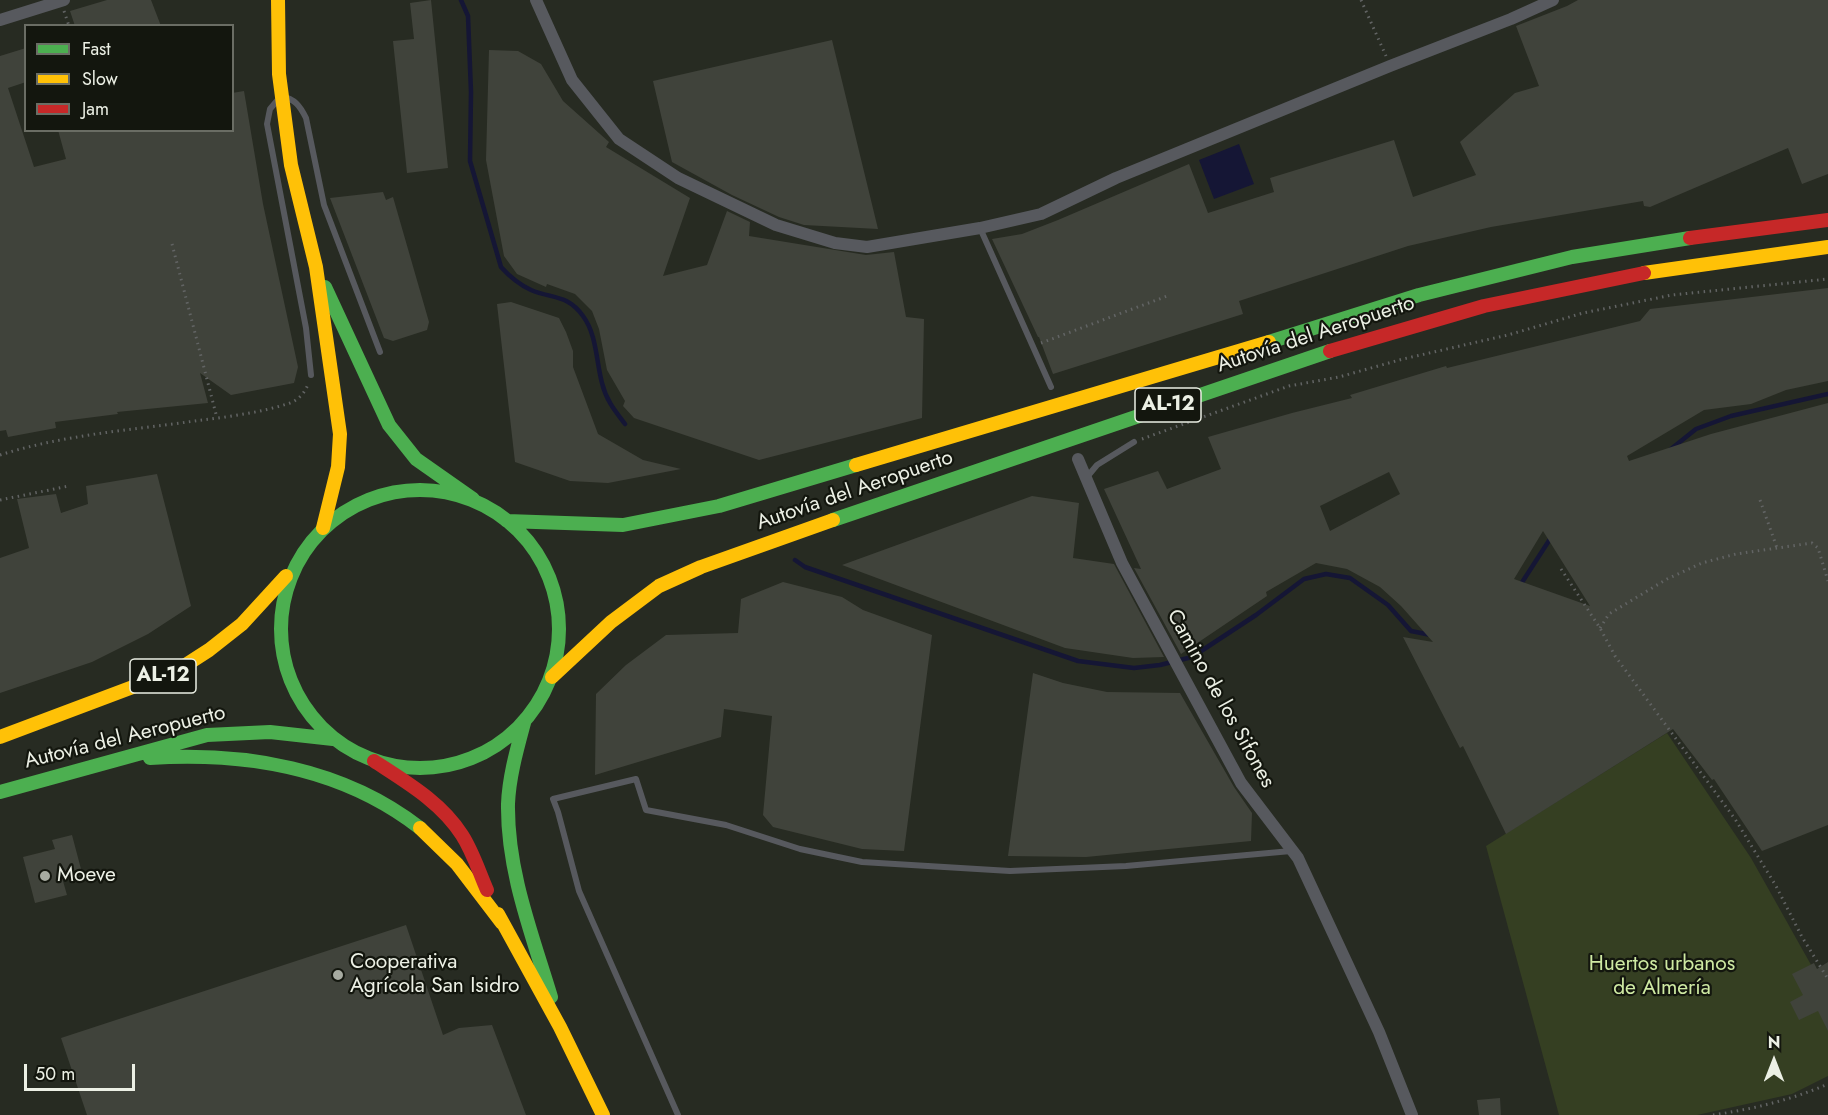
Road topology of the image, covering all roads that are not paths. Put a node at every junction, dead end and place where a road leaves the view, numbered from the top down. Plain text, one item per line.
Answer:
1 (64, 0) edge
2 (278, 0) edge
3 (536, 0) edge
4 (1553, 0) edge
5 (0, 20) edge
6 (281, 96) junction
7 (1828, 220) edge
8 (980, 228) junction
9 (1828, 247) edge
10 (316, 267) junction
11 (380, 352) dead end
12 (311, 375) road end
13 (1050, 387) dead end
14 (1134, 442) road end
15 (1078, 459) dead end
16 (1087, 477) junction
17 (473, 499) junction
18 (507, 521) junction
19 (323, 528) junction
20 (295, 566) junction
21 (552, 677) junction
22 (524, 723) junction
23 (0, 736) edge
24 (333, 739) junction
25 (119, 759) junction
26 (374, 761) junction
27 (1, 792) edge
28 (1291, 851) junction
29 (502, 923) junction
30 (560, 1027) junction
31 (603, 1115) edge
32 (678, 1115) edge
33 (1412, 1115) edge

1 - 5 street
2 - 6 main road
3 - 8 street
4 - 8 street
6 - 10 main road
6 - 11 lane
6 - 12 lane
7 - 18 main road, Autovía del Aeropuerto / AL-12
8 - 13 lane
9 - 21 main road, Autovía del Aeropuerto / AL-12
10 - 17 main road
10 - 19 main road
14 - 16 lane
15 - 16 street, Camino de los Sifones
16 - 28 street, Camino de los Sifones
17 - 18 main road, AL-12
17 - 19 main road, AL-12
18 - 21 main road, AL-12
19 - 20 main road, AL-12
20 - 23 main road, Autovía del Aeropuerto / AL-12
20 - 24 main road, AL-12
21 - 22 main road, AL-12
22 - 26 main road, AL-12
22 - 30 main road
24 - 25 main road, Autovía del Aeropuerto / AL-12
24 - 26 main road, AL-12
25 - 27 main road, Autovía del Aeropuerto / AL-12
25 - 29 main road
26 - 29 main road
28 - 32 lane
28 - 33 street, Camino de los Sifones
29 - 30 main road
30 - 31 main road

